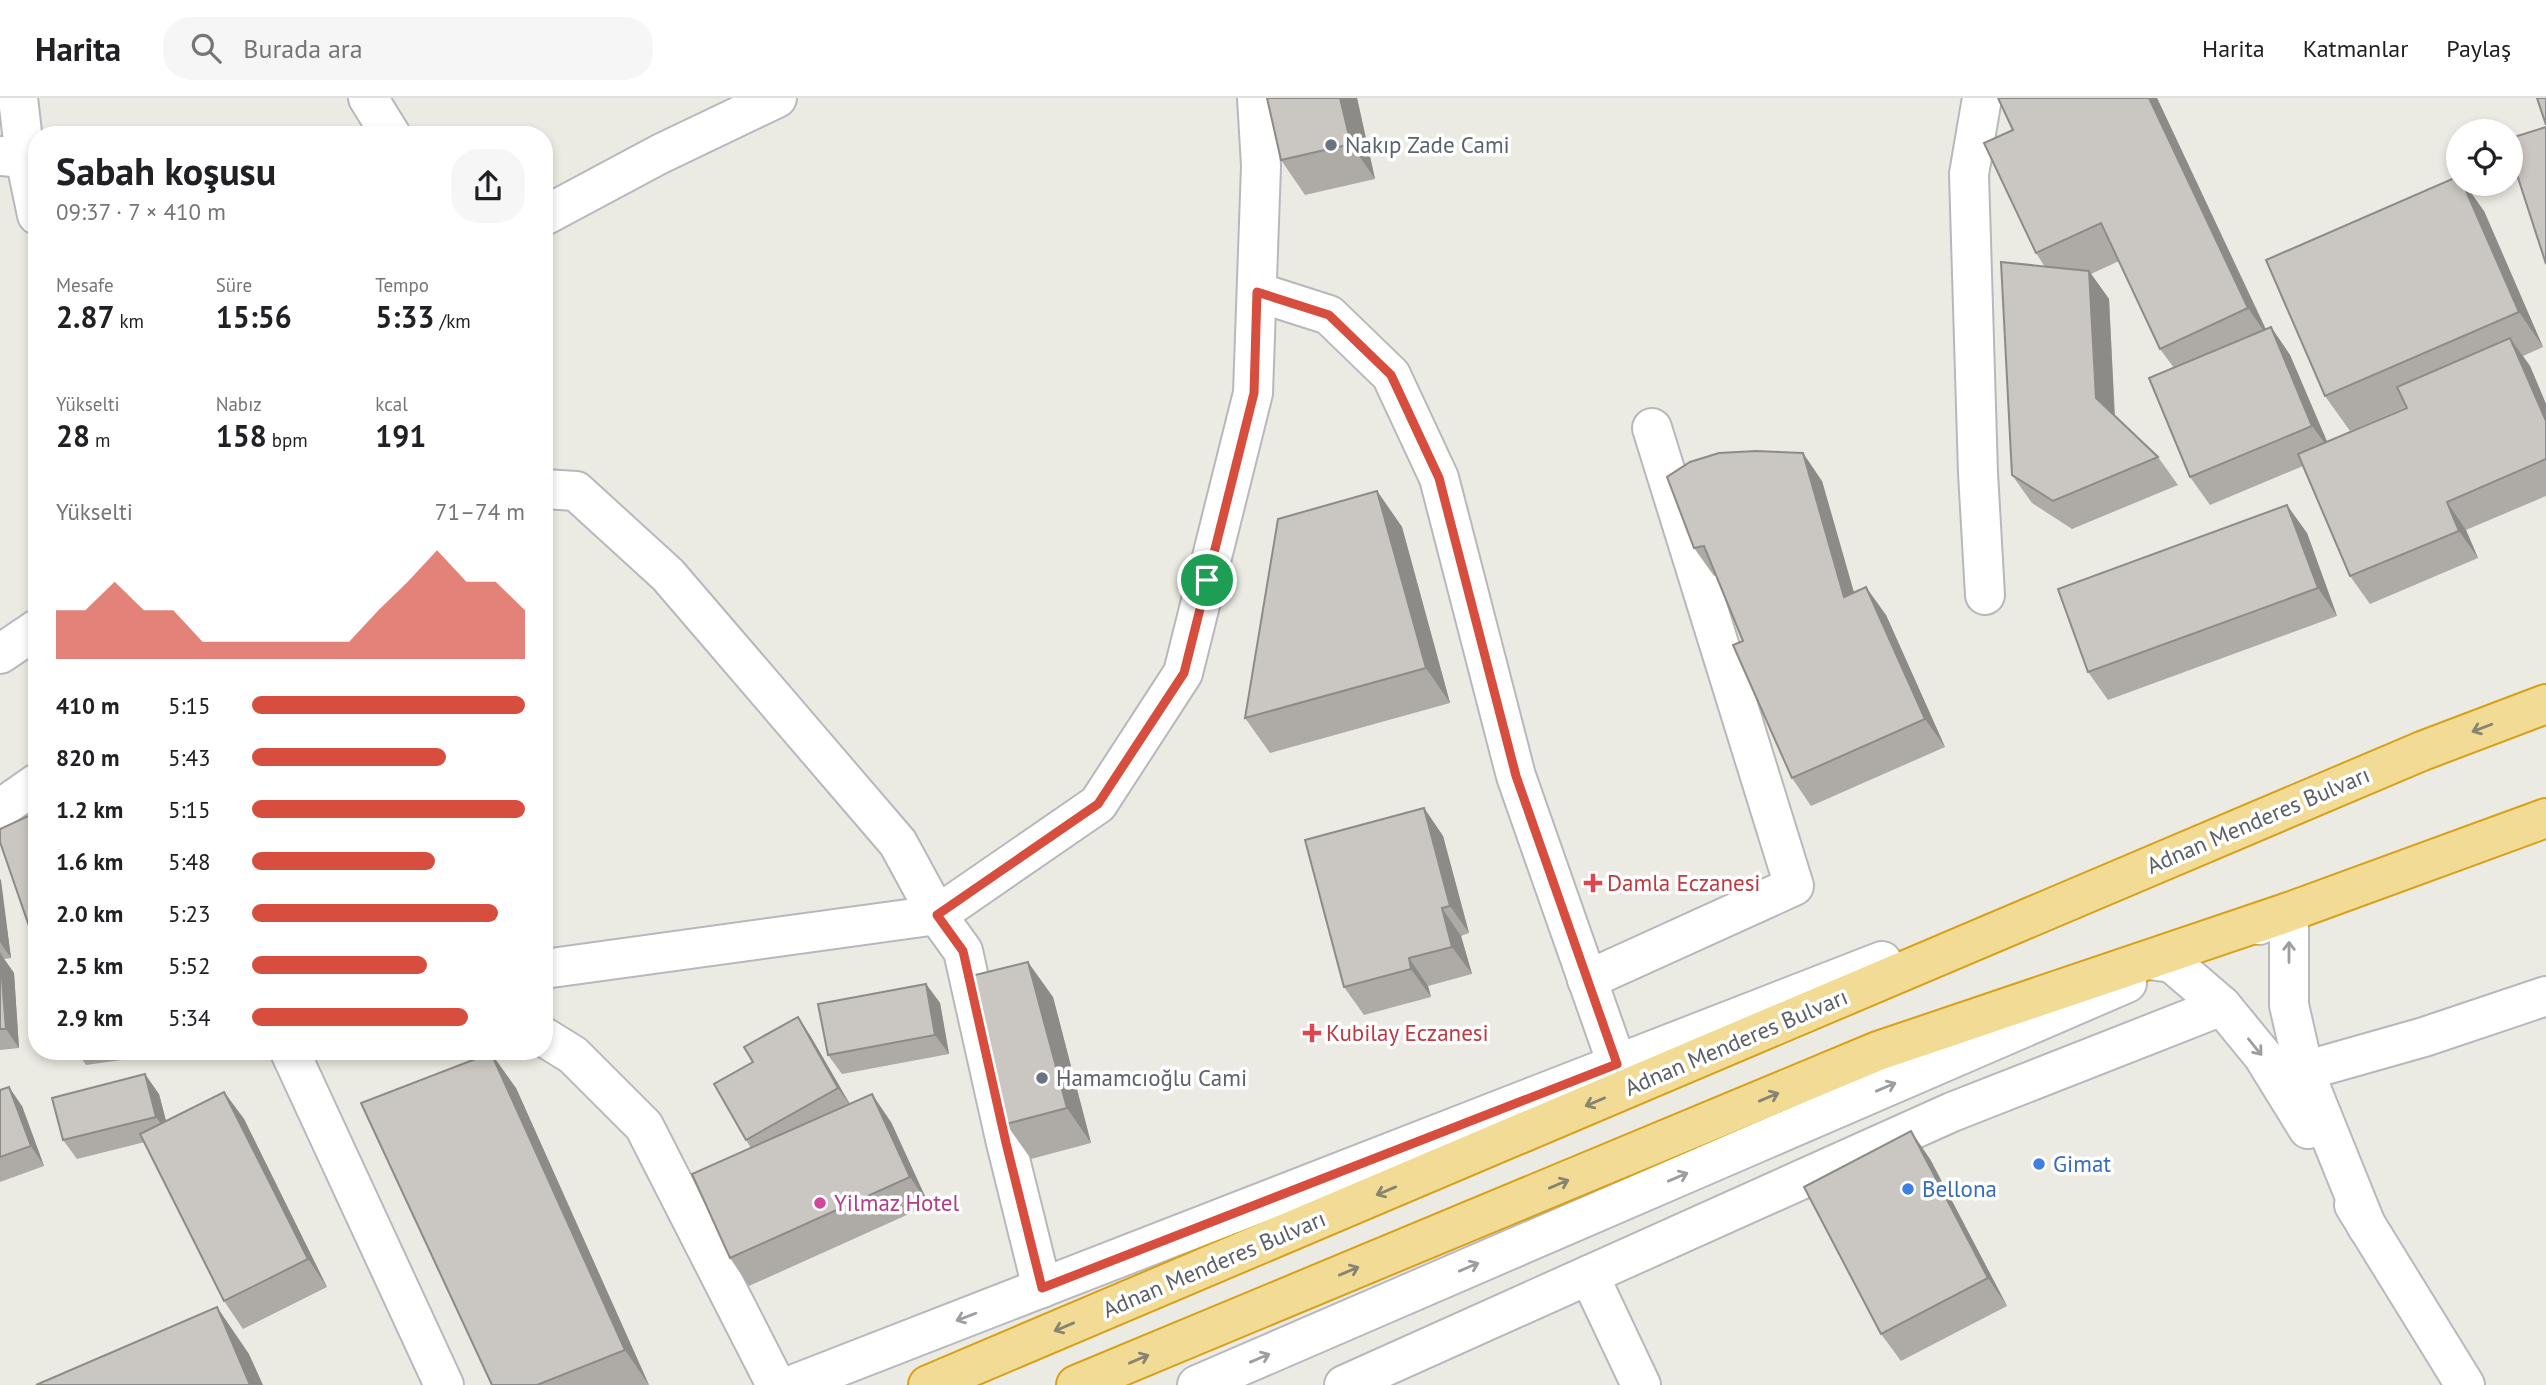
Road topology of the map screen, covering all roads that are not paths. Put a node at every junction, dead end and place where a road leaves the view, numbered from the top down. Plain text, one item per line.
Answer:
1 (18, 98) edge
2 (368, 98) edge
3 (777, 98) edge
4 (1257, 98) edge
5 (1982, 98) edge
6 (385, 126) edge
7 (12, 157) edge
8 (28, 194) edge
9 (553, 211) edge
10 (1257, 292) junction
11 (1652, 428) dead end
12 (553, 490) edge
13 (1984, 595) dead end
14 (28, 635) edge
15 (0, 654) edge
16 (2546, 704) edge
17 (2422, 751) junction
18 (28, 789) edge
19 (0, 809) edge
20 (2546, 818) edge
21 (2289, 912) junction
22 (937, 915) junction
23 (2161, 961) junction
24 (553, 968) edge
25 (1587, 980) junction
26 (2546, 996) edge
27 (2222, 1006) junction
28 (553, 1043) edge
29 (294, 1060) edge
30 (1617, 1064) junction
31 (2304, 1071) junction
32 (2367, 1227) junction
33 (1589, 1275) junction
34 (1042, 1288) junction
35 (444, 1385) edge
36 (776, 1385) edge
37 (792, 1385) edge
38 (928, 1385) edge
39 (1076, 1385) edge
40 (1197, 1385) edge
41 (1344, 1385) edge
42 (1641, 1385) edge
43 (2465, 1385) edge

1 - 7 street
2 - 6 street
3 - 9 street
4 - 10 street
5 - 13 street
7 - 8 street
10 - 22 street
10 - 25 street
11 - 25 street
12 - 22 street
14 - 15 street
16 -> 17 highway, Adnan Menderes Bulvarı
17 - 30 street
17 -> 38 highway, Adnan Menderes Bulvarı
18 - 19 street
20 - 21 highway
21 - 23 highway
31 -> 21 street
22 - 24 street
22 - 34 street
23 - 27 street
39 -> 23 highway
40 -> 23 street
25 - 30 street
26 - 31 street
27 -> 32 street
27 - 33 street
28 - 36 street
29 - 35 street
30 - 34 street
31 - 32 street
32 - 43 street
33 - 41 street
33 - 42 street
34 -> 37 street

